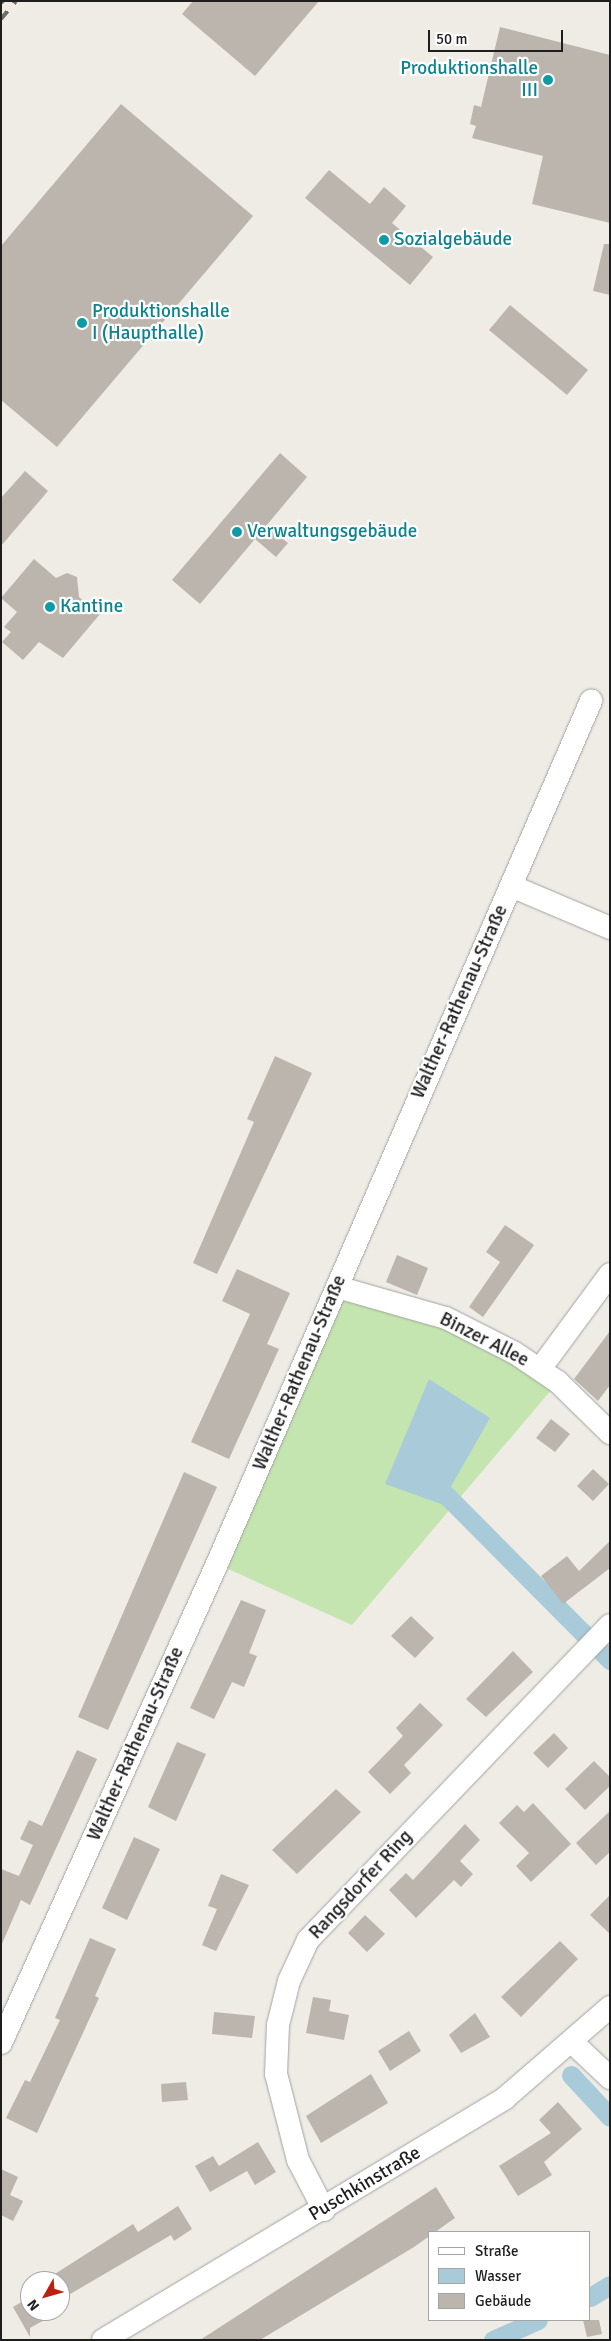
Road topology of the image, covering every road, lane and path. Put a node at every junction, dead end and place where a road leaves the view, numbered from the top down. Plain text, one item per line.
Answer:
1 (592, 701) dead end
2 (511, 886) junction
3 (610, 928) edge
4 (610, 1274) edge
5 (337, 1287) junction
6 (540, 1369) junction
7 (610, 1433) edge
8 (608, 1628) edge
9 (610, 2006) edge
10 (1, 2043) edge
11 (573, 2043) junction
12 (610, 2078) edge
13 (324, 2210) junction
14 (103, 2340) edge

1 - 2 street, Walther-Rathenau-Straße
2 - 3 street
2 - 5 street, Walther-Rathenau-Straße
4 - 6 street
5 - 6 street, Binzer Allee
5 - 10 street, Walther-Rathenau-Straße
6 - 7 street, Binzer Allee
8 - 13 street, Rangsdorfer Ring
9 - 11 street, Puschkinstraße
11 - 12 street
11 - 13 street, Puschkinstraße
13 - 14 street, Puschkinstraße

